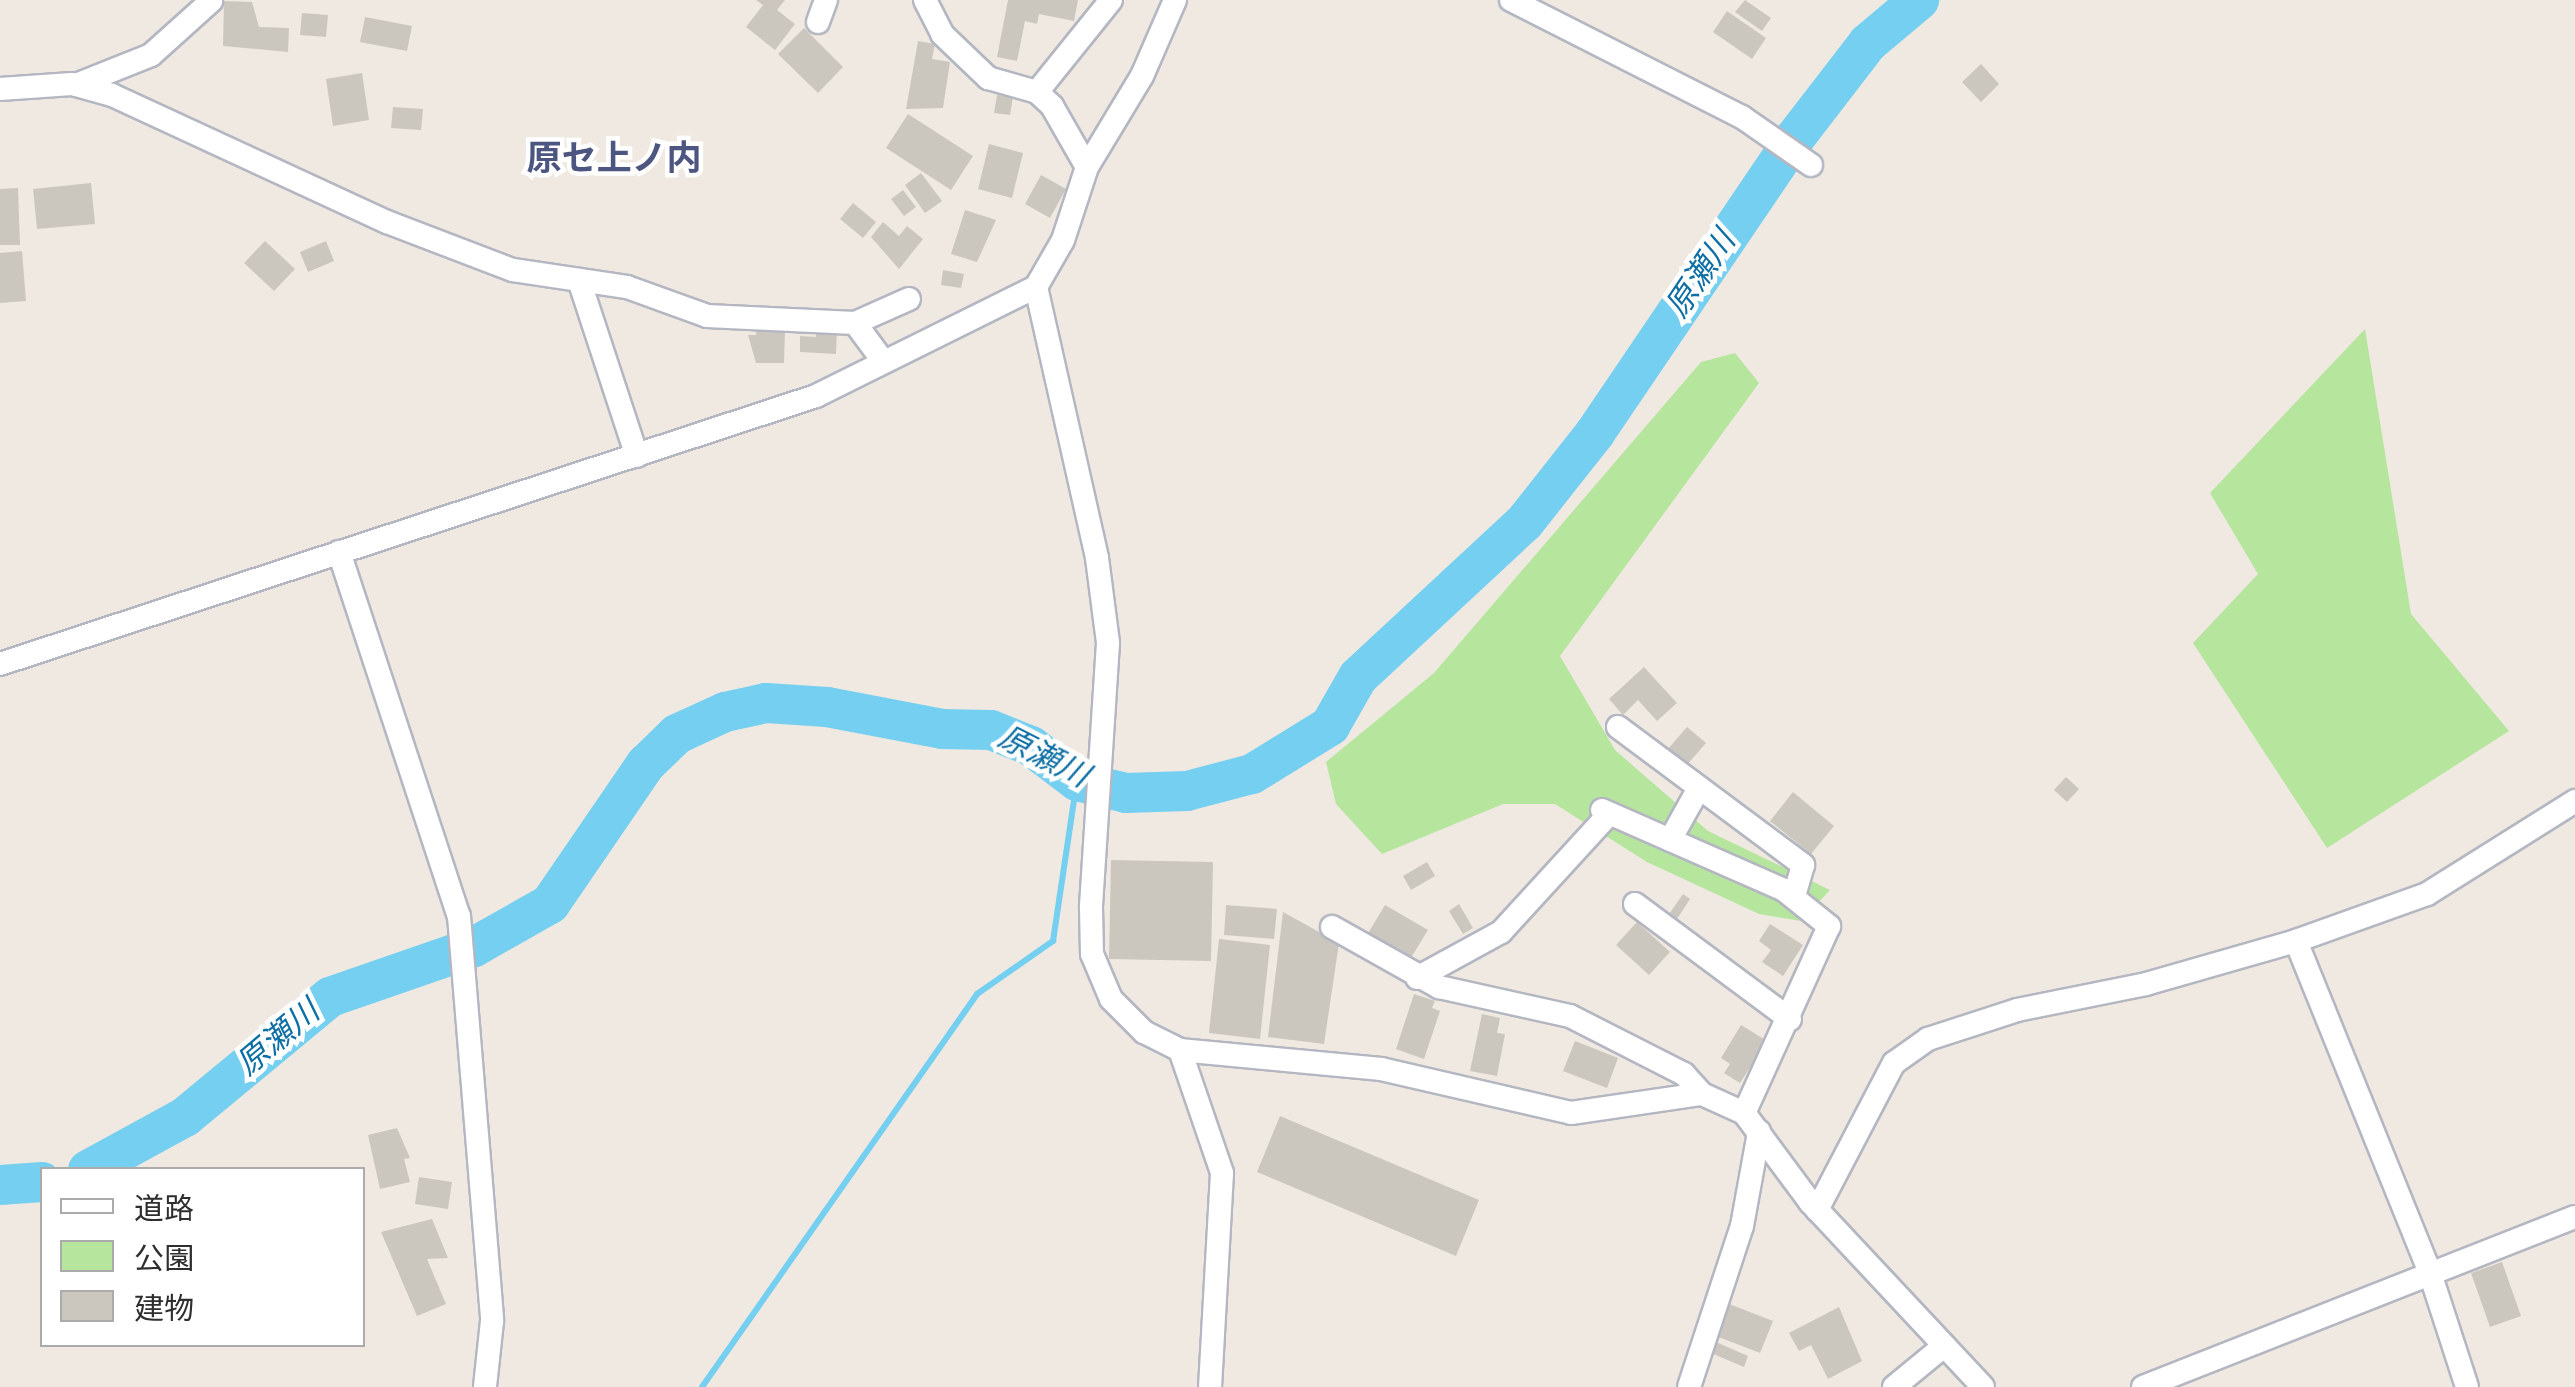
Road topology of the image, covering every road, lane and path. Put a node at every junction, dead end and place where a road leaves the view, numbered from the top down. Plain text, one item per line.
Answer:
1 (925, 0) edge
2 (1111, 0) edge
3 (1511, 0) edge
4 (211, 1) edge
5 (1170, 2) edge
6 (76, 86) junction
7 (0, 89) edge
8 (1037, 92) junction
9 (1811, 165) dead end
10 (1087, 168) junction
11 (579, 280) junction
12 (1036, 287) junction
13 (909, 299) dead end
14 (855, 323) junction
15 (883, 361) junction
16 (637, 456) junction
17 (339, 552) junction
18 (0, 664) edge
19 (1618, 727) dead end
20 (1699, 788) junction
21 (2575, 801) edge
22 (1670, 840) junction
23 (1794, 897) junction
24 (1635, 904) dead end
25 (1332, 927) dead end
26 (2296, 941) junction
27 (1417, 978) junction
28 (1790, 1018) junction
29 (1180, 1050) junction
30 (1702, 1094) junction
31 (1752, 1122) junction
32 (1817, 1210) junction
33 (2575, 1217) edge
34 (2430, 1272) junction
35 (1944, 1346) junction
36 (486, 1387) edge
37 (1210, 1387) edge
38 (1689, 1387) edge
39 (1894, 1387) edge
40 (1983, 1387) edge
41 (2143, 1387) edge
42 (2467, 1387) edge

1 - 8 street
2 - 8 street
3 - 9 street
4 - 6 street
5 - 10 street
6 - 7 street
6 - 11 street
8 - 10 street
10 - 12 street
11 - 14 street
11 - 16 street
12 - 15 street
12 - 29 street
13 - 14 street
14 - 15 street
15 - 16 street
16 - 17 street
17 - 18 street
17 - 36 street
19 - 20 street
20 - 22 street
20 - 23 street
21 - 26 street
22 - 23 street
22 - 27 street
23 - 28 street
24 - 28 street
25 - 27 street
26 - 32 street
26 - 34 street
27 - 30 street
28 - 31 street
29 - 30 street
29 - 37 street
30 - 31 street
31 - 32 street
31 - 38 street
32 - 35 street
33 - 34 street
34 - 41 street
34 - 42 street
35 - 39 street
35 - 40 street

